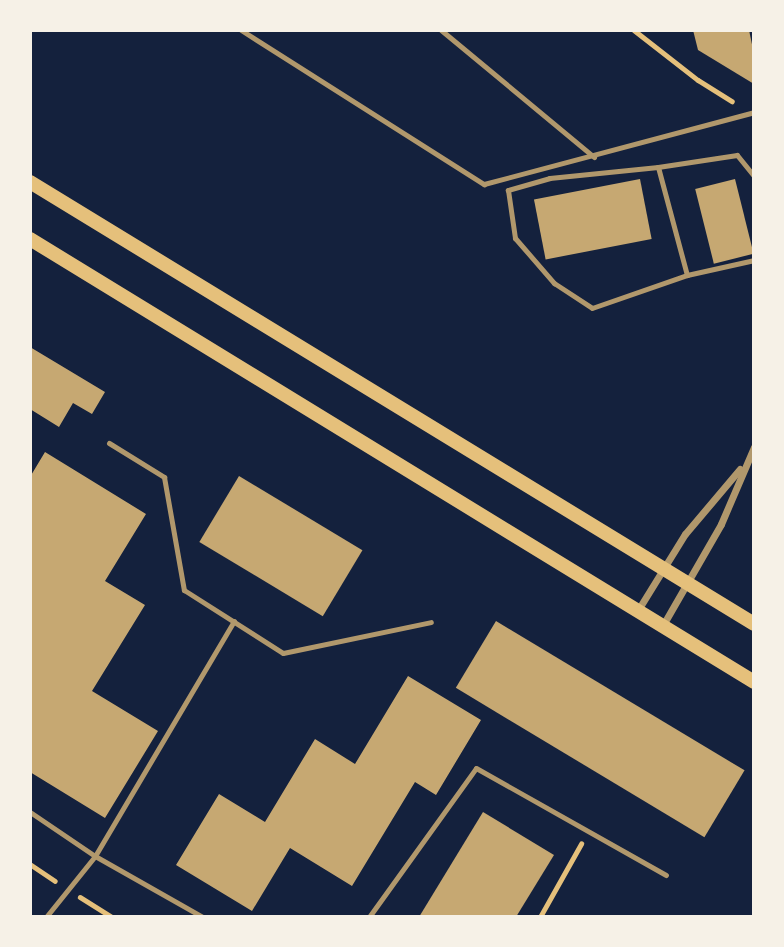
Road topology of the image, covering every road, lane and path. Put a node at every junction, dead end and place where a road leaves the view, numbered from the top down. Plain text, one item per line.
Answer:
1 (241, 30) edge
2 (441, 30) edge
3 (634, 30) edge
4 (752, 112) edge
5 (594, 157) junction
6 (658, 167) junction
7 (754, 176) edge
8 (30, 182) edge
9 (30, 239) edge
10 (754, 260) edge
11 (687, 275) junction
12 (109, 443) dead end
13 (754, 447) edge
14 (745, 463) junction
15 (665, 568) junction
16 (689, 582) junction
17 (638, 610) junction
18 (234, 621) junction
19 (431, 622) dead end
20 (754, 624) edge
21 (663, 625) junction
22 (754, 682) edge
23 (30, 812) edge
24 (589, 831) junction
25 (95, 856) junction
26 (30, 864) edge
27 (666, 874) dead end
28 (67, 889) junction
29 (46, 917) edge
30 (112, 917) edge
31 (203, 917) edge
32 (369, 917) edge
33 (540, 917) edge

1 - 5 lane
2 - 5 lane
3 - 4 path
4 - 5 lane
6 - 7 lane
6 - 11 lane
6 - 11 lane
8 - 15 main road
9 - 17 main road
10 - 11 lane
12 - 18 lane
13 - 14 street
14 - 15 street
14 - 16 street
15 - 16 main road
15 - 17 street
16 - 20 main road
16 - 21 street
17 - 21 main road
18 - 19 lane
18 - 25 lane
21 - 22 main road
23 - 25 lane
24 - 27 lane
24 - 32 lane
24 - 33 path
25 - 28 lane
25 - 31 lane
26 - 28 path
28 - 29 lane
28 - 30 path

